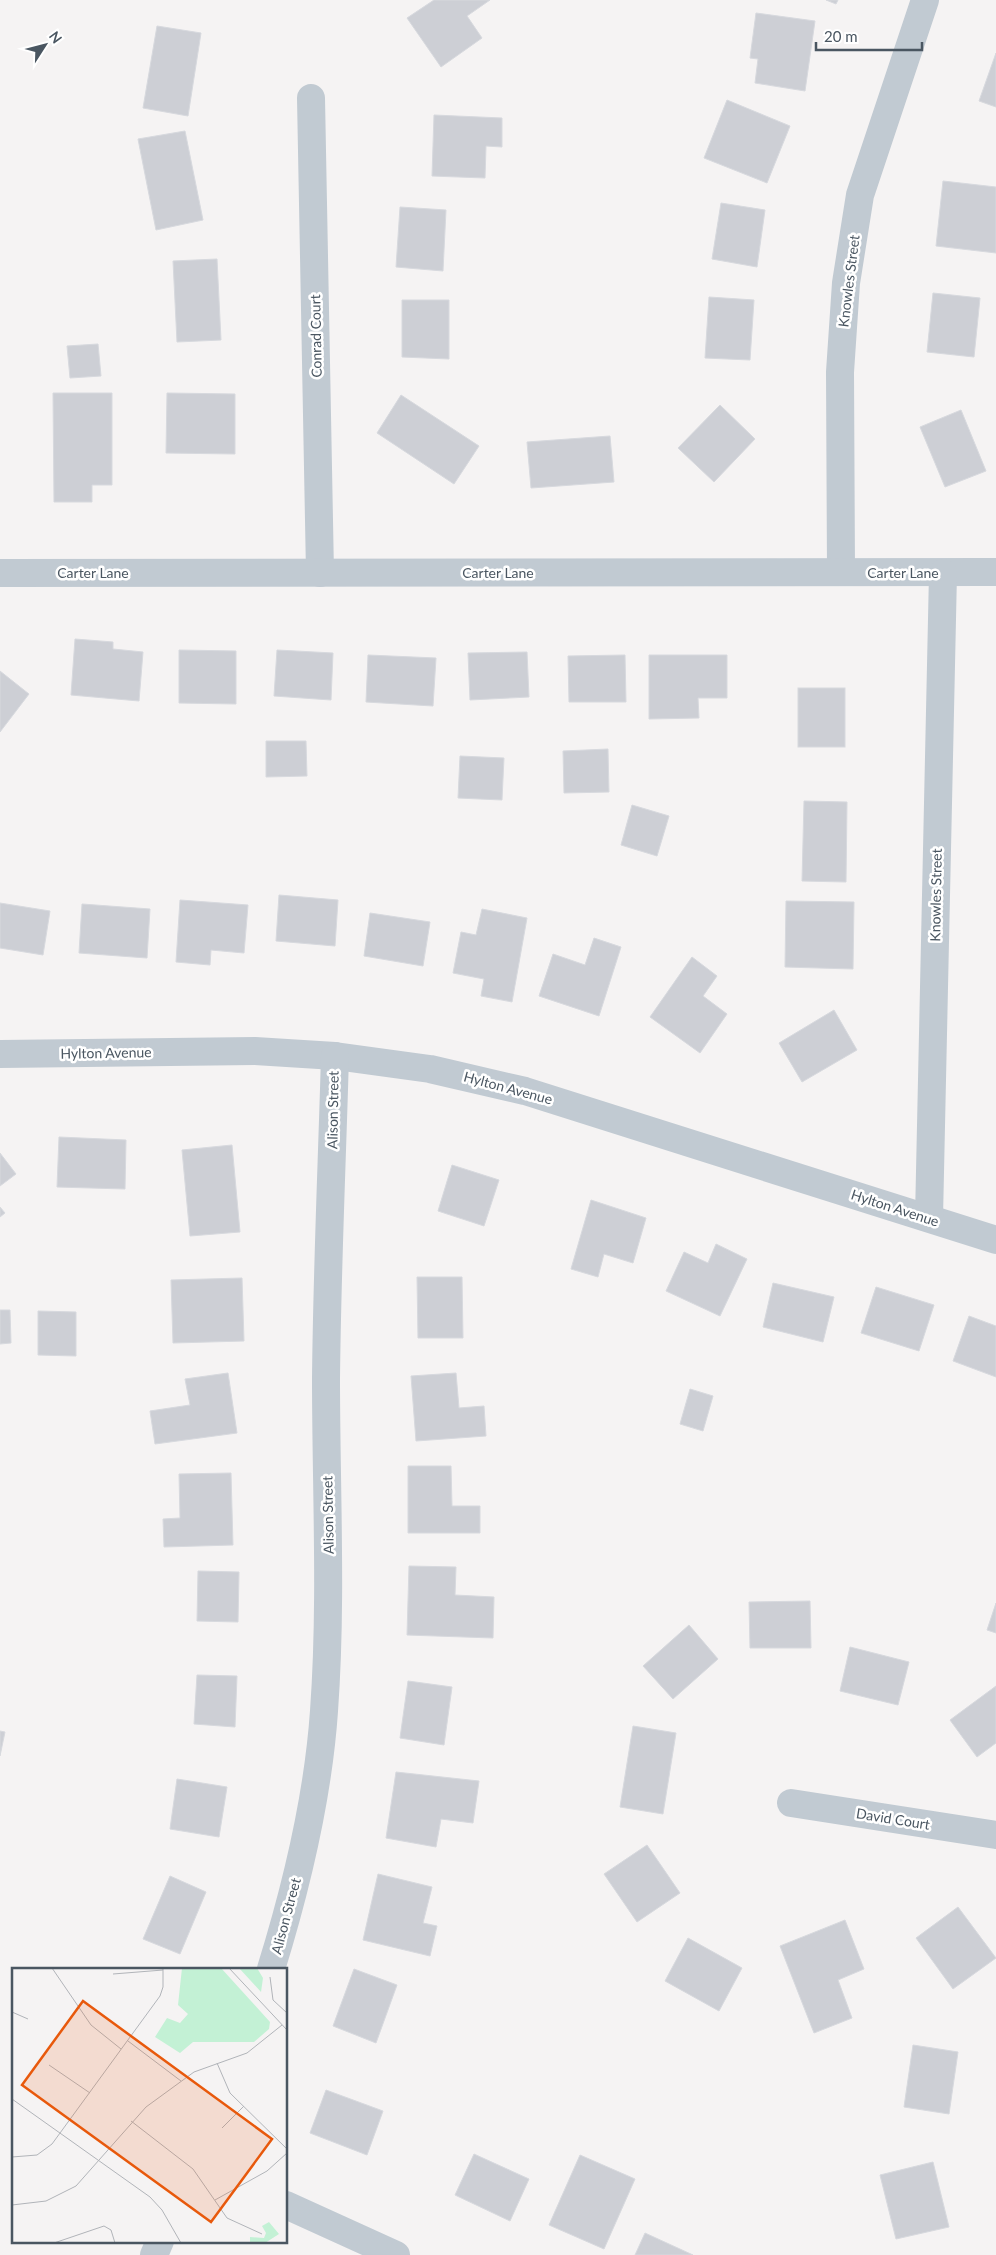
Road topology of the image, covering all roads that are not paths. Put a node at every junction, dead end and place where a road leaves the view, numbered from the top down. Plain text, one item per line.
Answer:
1 (926, 0) edge
2 (311, 98) dead end
3 (841, 572) junction
4 (996, 572) edge
5 (0, 573) edge
6 (320, 573) junction
7 (943, 573) junction
8 (0, 1054) edge
9 (334, 1056) junction
10 (929, 1218) junction
11 (996, 1240) edge
12 (791, 1803) dead end
13 (996, 1835) edge
14 (271, 1968) edge
15 (288, 2206) edge
16 (160, 2242) edge
17 (154, 2255) edge
18 (396, 2255) edge

1 - 3 street, Knowles Street
2 - 6 street, Conrad Court
3 - 6 street, Carter Lane
3 - 7 street, Carter Lane
4 - 7 street, Carter Lane
5 - 6 street, Carter Lane
7 - 10 street, Knowles Street
8 - 9 street, Hylton Avenue
9 - 10 street, Hylton Avenue
9 - 14 street, Alison Street
10 - 11 street, Hylton Avenue
12 - 13 street, David Court
15 - 18 street
16 - 17 street

